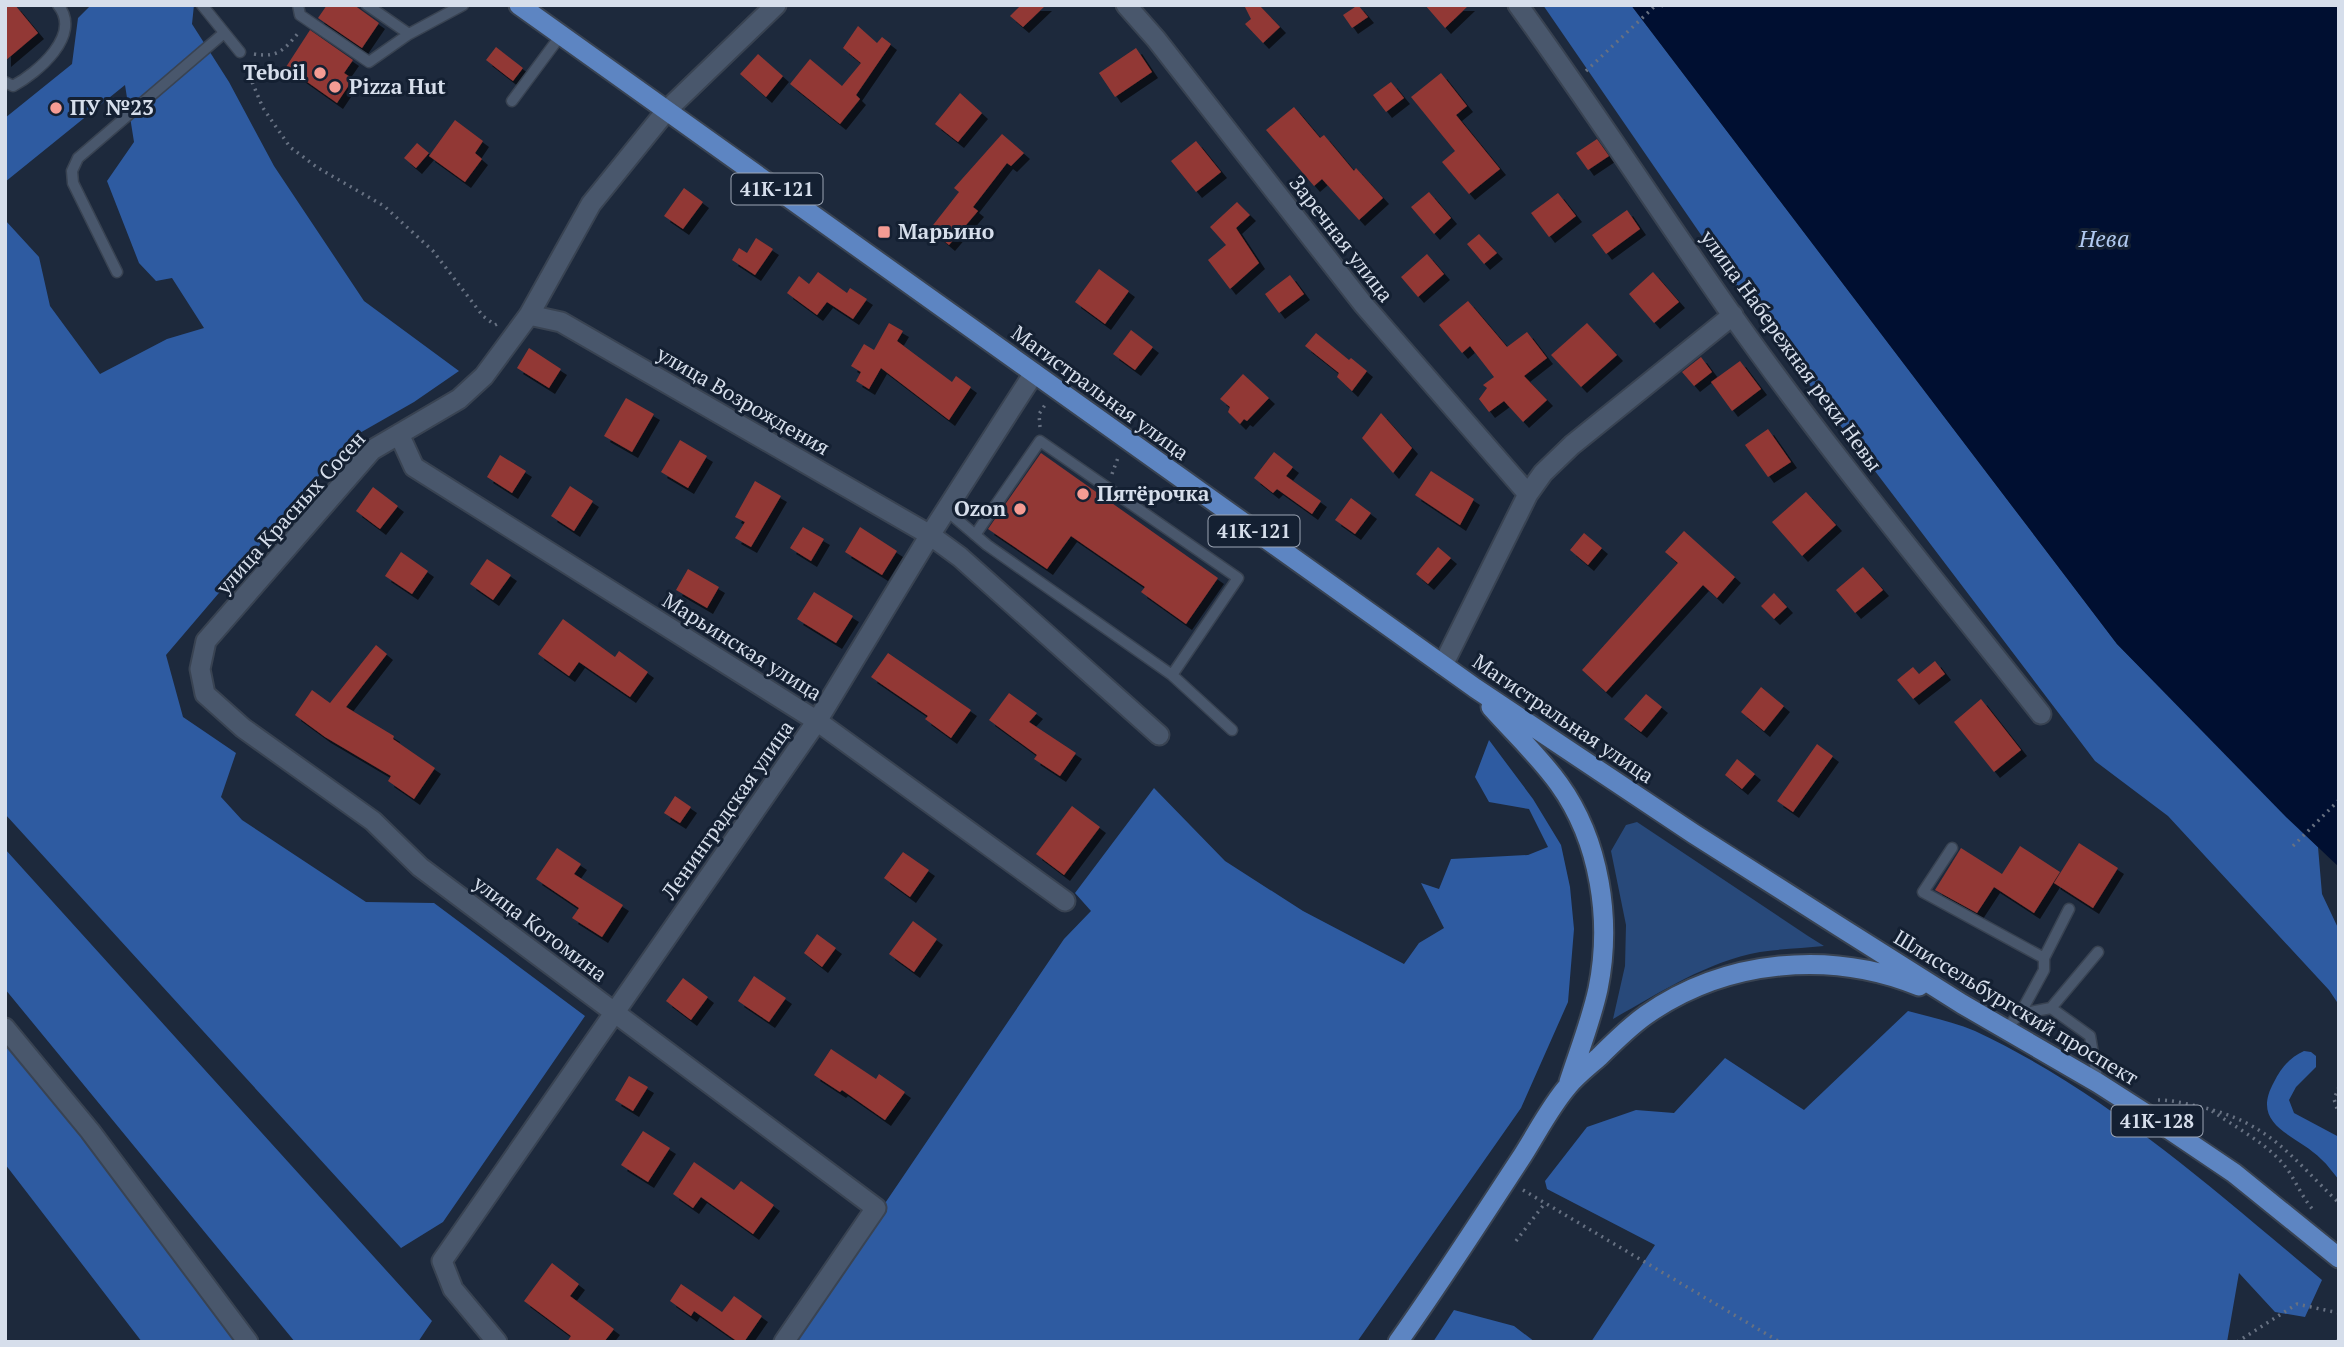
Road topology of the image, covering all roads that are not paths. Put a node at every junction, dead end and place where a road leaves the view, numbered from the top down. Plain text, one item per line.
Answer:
1 (58, 5) edge
2 (202, 5) edge
3 (298, 5) edge
4 (367, 5) edge
5 (463, 5) edge
6 (519, 5) edge
7 (776, 5) edge
8 (1126, 5) edge
9 (1518, 5) edge
10 (224, 33) junction
11 (409, 34) junction
12 (561, 35) junction
13 (240, 52) road end
14 (5, 82) edge
15 (512, 101) dead end
16 (667, 110) junction
17 (117, 272) dead end
18 (529, 314) junction
19 (1733, 316) junction
20 (1034, 373) junction
21 (399, 434) junction
22 (1528, 494) junction
23 (946, 510) junction
24 (930, 535) junction
25 (975, 535) junction
26 (1443, 665) junction
27 (200, 669) joint
28 (1172, 675) junction
29 (1475, 688) junction
30 (2041, 714) dead end
31 (817, 721) junction
32 (1231, 730) dead end
33 (1159, 735) dead end
34 (1694, 834) joint
35 (1952, 848) dead end
36 (1065, 901) dead end
37 (2069, 909) dead end
38 (2098, 952) dead end
39 (2044, 958) junction
40 (1962, 1004) junction
41 (2050, 1008) junction
42 (615, 1014) junction
43 (2020, 1014) junction
44 (5, 1028) edge
45 (2005, 1029) junction
46 (2098, 1083) junction
47 (1568, 1086) junction
48 (2339, 1258) edge
49 (248, 1342) edge
50 (496, 1342) edge
51 (784, 1342) edge
52 (1400, 1342) edge

1 - 14 lane
2 - 10 lane
3 - 11 lane
4 - 11 lane
5 - 11 lane
6 - 12 main road, Магистральная улица / 41К-121
7 - 16 street, улица Красных Сосен
8 - 22 street, Заречная улица
9 - 19 street, улица Набережная реки Невы
10 - 13 lane
10 - 17 lane
12 - 15 lane
12 - 16 main road, Магистральная улица / 41К-121
16 - 18 street, улица Красных Сосен
16 - 20 main road, Магистральная улица / 41К-121
18 - 21 street, улица Красных Сосен
18 - 24 street, улица Возрождения
19 - 22 street
19 - 30 street, улица Набережная реки Невы
20 - 23 street, Ленинградская улица
20 - 26 main road, Магистральная улица / 41К-121
21 - 27 street, улица Красных Сосен
21 - 31 street, Марьинская улица
22 - 26 street
23 - 24 street, Ленинградская улица
23 - 25 lane
24 - 31 street, Ленинградская улица
24 - 33 street, улица Возрождения
25 - 28 lane
25 - 28 lane
26 - 29 main road, Магистральная улица / 41К-121
27 - 42 street, улица Котомина
28 - 32 lane
29 - 34 main road, Магистральная улица
29 - 47 main road
31 - 36 street, Марьинская улица
31 - 42 street, Ленинградская улица
34 - 40 main road, Шлиссельбургский проспект
35 - 39 lane
37 - 39 lane
38 - 41 lane
39 - 43 lane
40 - 45 main road, Шлиссельбургский проспект / 41К-128
40 - 47 main road
41 - 43 lane
41 - 46 lane
42 - 50 street, Ленинградская улица
42 - 51 street, улица Котомина
43 - 45 lane
44 - 49 street
45 - 46 main road, Шлиссельбургский проспект / 41К-128
46 - 48 main road, Шлиссельбургский проспект / 41К-128
47 - 52 main road

